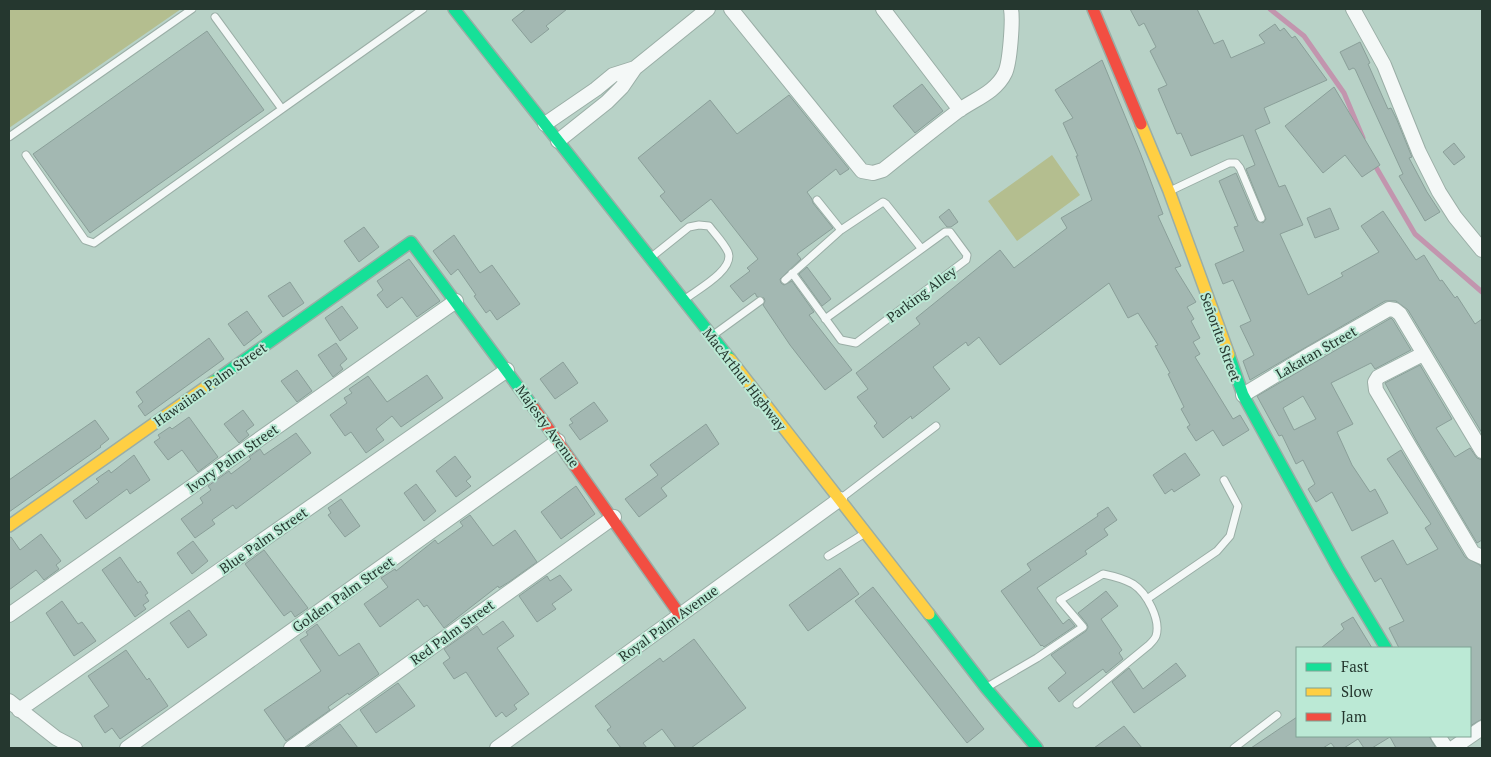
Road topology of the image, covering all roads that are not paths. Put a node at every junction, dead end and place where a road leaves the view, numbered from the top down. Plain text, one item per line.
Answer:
1 (192, 9) edge
2 (423, 9) edge
3 (454, 9) edge
4 (708, 9) edge
5 (731, 9) edge
6 (883, 9) edge
7 (1011, 9) edge
8 (1093, 9) edge
9 (1353, 9) edge
10 (215, 17) dead end
11 (635, 68) junction
12 (596, 89) junction
13 (607, 102) junction
14 (282, 109) junction
15 (960, 110) junction
16 (545, 124) junction
17 (9, 137) edge
18 (558, 140) junction
19 (26, 155) dead end
20 (1169, 191) junction
21 (817, 200) dead end
22 (1261, 218) dead end
23 (841, 230) junction
24 (412, 242) joint
25 (921, 248) junction
26 (1482, 250) edge
27 (650, 258) junction
28 (792, 273) junction
29 (785, 280) dead end
30 (684, 300) junction
31 (456, 301) junction
32 (760, 301) dead end
33 (824, 319) junction
34 (711, 337) junction
35 (1424, 354) junction
36 (508, 370) junction
37 (1243, 395) junction
38 (936, 426) dead end
39 (558, 441) junction
40 (1482, 451) edge
41 (1224, 480) dead end
42 (840, 499) junction
43 (614, 516) junction
44 (9, 526) edge
45 (866, 533) junction
46 (828, 556) dead end
47 (1482, 557) edge
48 (1147, 599) junction
49 (680, 614) junction
50 (9, 615) edge
51 (1385, 647) edge
52 (986, 688) junction
53 (1077, 704) dead end
54 (14, 705) edge
55 (1277, 715) dead end
56 (1482, 728) edge
57 (1471, 736) edge
58 (1439, 737) edge
59 (1469, 737) edge
60 (75, 748) edge
61 (127, 748) edge
62 (291, 748) edge
63 (496, 748) edge
64 (1037, 748) edge
65 (1234, 748) edge
66 (1446, 748) edge
67 (1453, 748) edge

1 - 17 lane
2 - 14 lane
3 - 16 main road, MacArthur Highway
4 - 11 street
5 - 15 street
6 - 15 street
7 - 15 street
8 - 20 main road, Señorita Street
9 - 26 street
10 - 14 lane
11 - 12 street
11 - 13 street
12 - 13 street
12 - 16 street
13 - 18 street
14 - 19 lane
16 - 18 main road, MacArthur Highway
18 - 27 main road, MacArthur Highway
20 - 22 lane
20 - 37 main road, Señorita Street
21 - 23 lane
23 - 25 lane
23 - 28 lane
24 - 31 main road, Majesty Avenue
24 - 44 main road, Hawaiian Palm Street
25 - 33 lane, Parking Alley
25 - 33 lane, Parking Alley
27 - 30 main road, MacArthur Highway
27 - 30 lane
28 - 29 lane
28 - 33 lane, Parking Alley
30 - 34 main road, MacArthur Highway
31 - 36 main road, Majesty Avenue
31 - 50 street, Ivory Palm Street
32 - 34 lane
34 - 42 main road, MacArthur Highway
35 - 37 street, Lakatan Street
35 - 40 street
35 - 47 street
36 - 39 main road, Majesty Avenue
36 - 54 street, Blue Palm Street
37 - 51 main road, Señorita Street
38 - 42 lane
39 - 43 main road, Majesty Avenue
39 - 61 street, Golden Palm Street
41 - 48 lane
42 - 45 main road, MacArthur Highway
42 - 49 street, Royal Palm Avenue
43 - 49 main road, Majesty Avenue
43 - 62 street, Red Palm Street
45 - 46 lane
45 - 52 main road, MacArthur Highway
48 - 52 lane
48 - 53 lane
49 - 63 street, Royal Palm Avenue
52 - 64 main road, MacArthur Highway
54 - 60 street
55 - 65 lane
56 - 57 street
58 - 66 street
59 - 67 street

